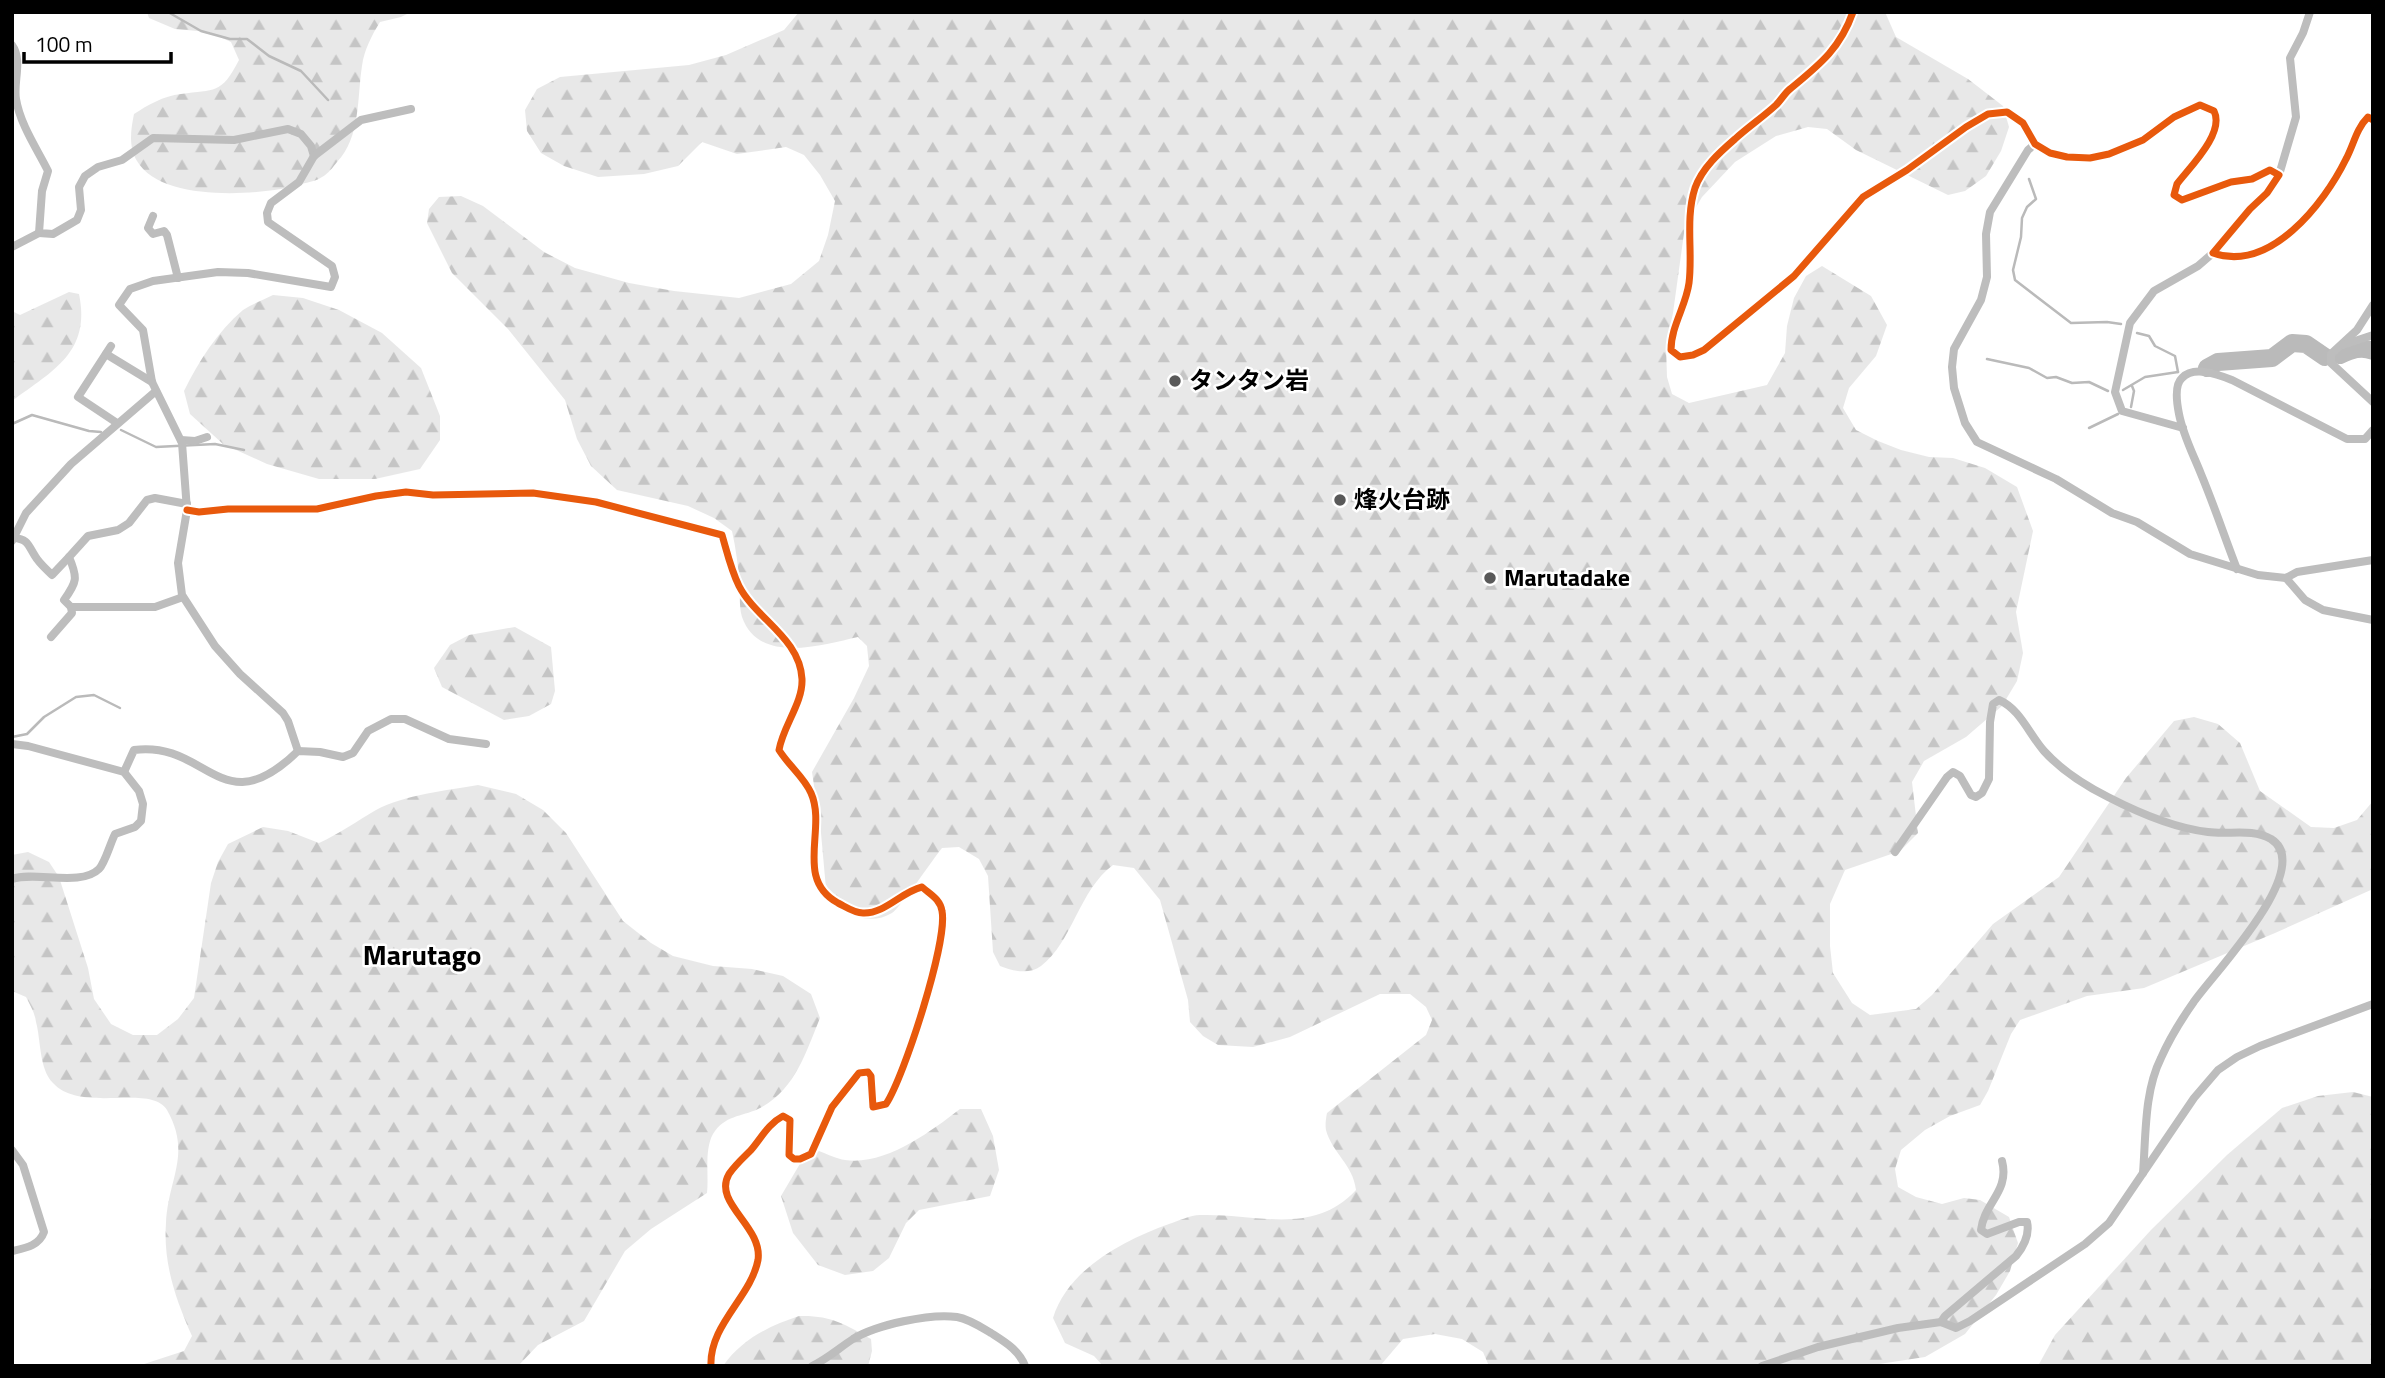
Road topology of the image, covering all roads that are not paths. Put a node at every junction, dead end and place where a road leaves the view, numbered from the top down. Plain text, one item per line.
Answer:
1 (1853, 12) edge
2 (2310, 12) edge
3 (12, 45) edge
4 (411, 109) dead end
5 (2373, 120) edge
6 (2035, 144) junction
7 (314, 156) junction
8 (2279, 175) junction
9 (153, 216) dead end
10 (39, 233) junction
11 (12, 247) edge
12 (2213, 253) junction
13 (178, 278) junction
14 (2373, 305) edge
15 (2373, 335) edge
16 (2340, 346) junction
17 (152, 382) junction
18 (156, 391) junction
19 (2373, 402) edge
20 (117, 423) junction
21 (2183, 428) junction
22 (2373, 430) edge
23 (207, 437) dead end
24 (182, 444) junction
25 (187, 507) junction
26 (13, 540) edge
27 (69, 557) junction
28 (2373, 561) edge
29 (2237, 569) junction
30 (2286, 578) junction
31 (183, 597) junction
32 (71, 607) junction
33 (2373, 620) edge
34 (51, 637) dead end
35 (12, 744) edge
36 (486, 744) dead end
37 (298, 751) junction
38 (124, 772) junction
39 (1895, 852) dead end
40 (12, 879) edge
41 (2373, 1004) edge
42 (12, 1150) edge
43 (2002, 1161) dead end
44 (2143, 1173) junction
45 (12, 1251) edge
46 (1941, 1322) junction
47 (711, 1366) edge
48 (812, 1366) edge
49 (1025, 1366) edge
50 (1762, 1366) edge

1 - 6 street
2 - 8 street
3 - 10 street
4 - 7 street
5 - 12 street
6 - 8 street
6 - 29 street
7 - 10 street
7 - 13 street
8 - 12 street
9 - 13 street
10 - 11 street
12 - 21 street
13 - 17 street
14 - 16 street
15 - 16 street
16 - 19 street
17 - 18 street
17 - 20 street
18 - 20 street
18 - 24 street
20 - 26 street
21 - 22 street
21 - 29 street
23 - 24 street
24 - 25 street
25 - 27 street
25 - 31 street
25 - 47 street
26 - 27 street
27 - 32 street
28 - 30 street
29 - 30 street
30 - 33 street
31 - 32 street
31 - 37 street
32 - 34 street
35 - 38 street
36 - 37 street
37 - 38 street
38 - 40 street
39 - 44 street
41 - 44 street
42 - 45 street
43 - 46 street
44 - 46 street
46 - 50 street
48 - 49 street

